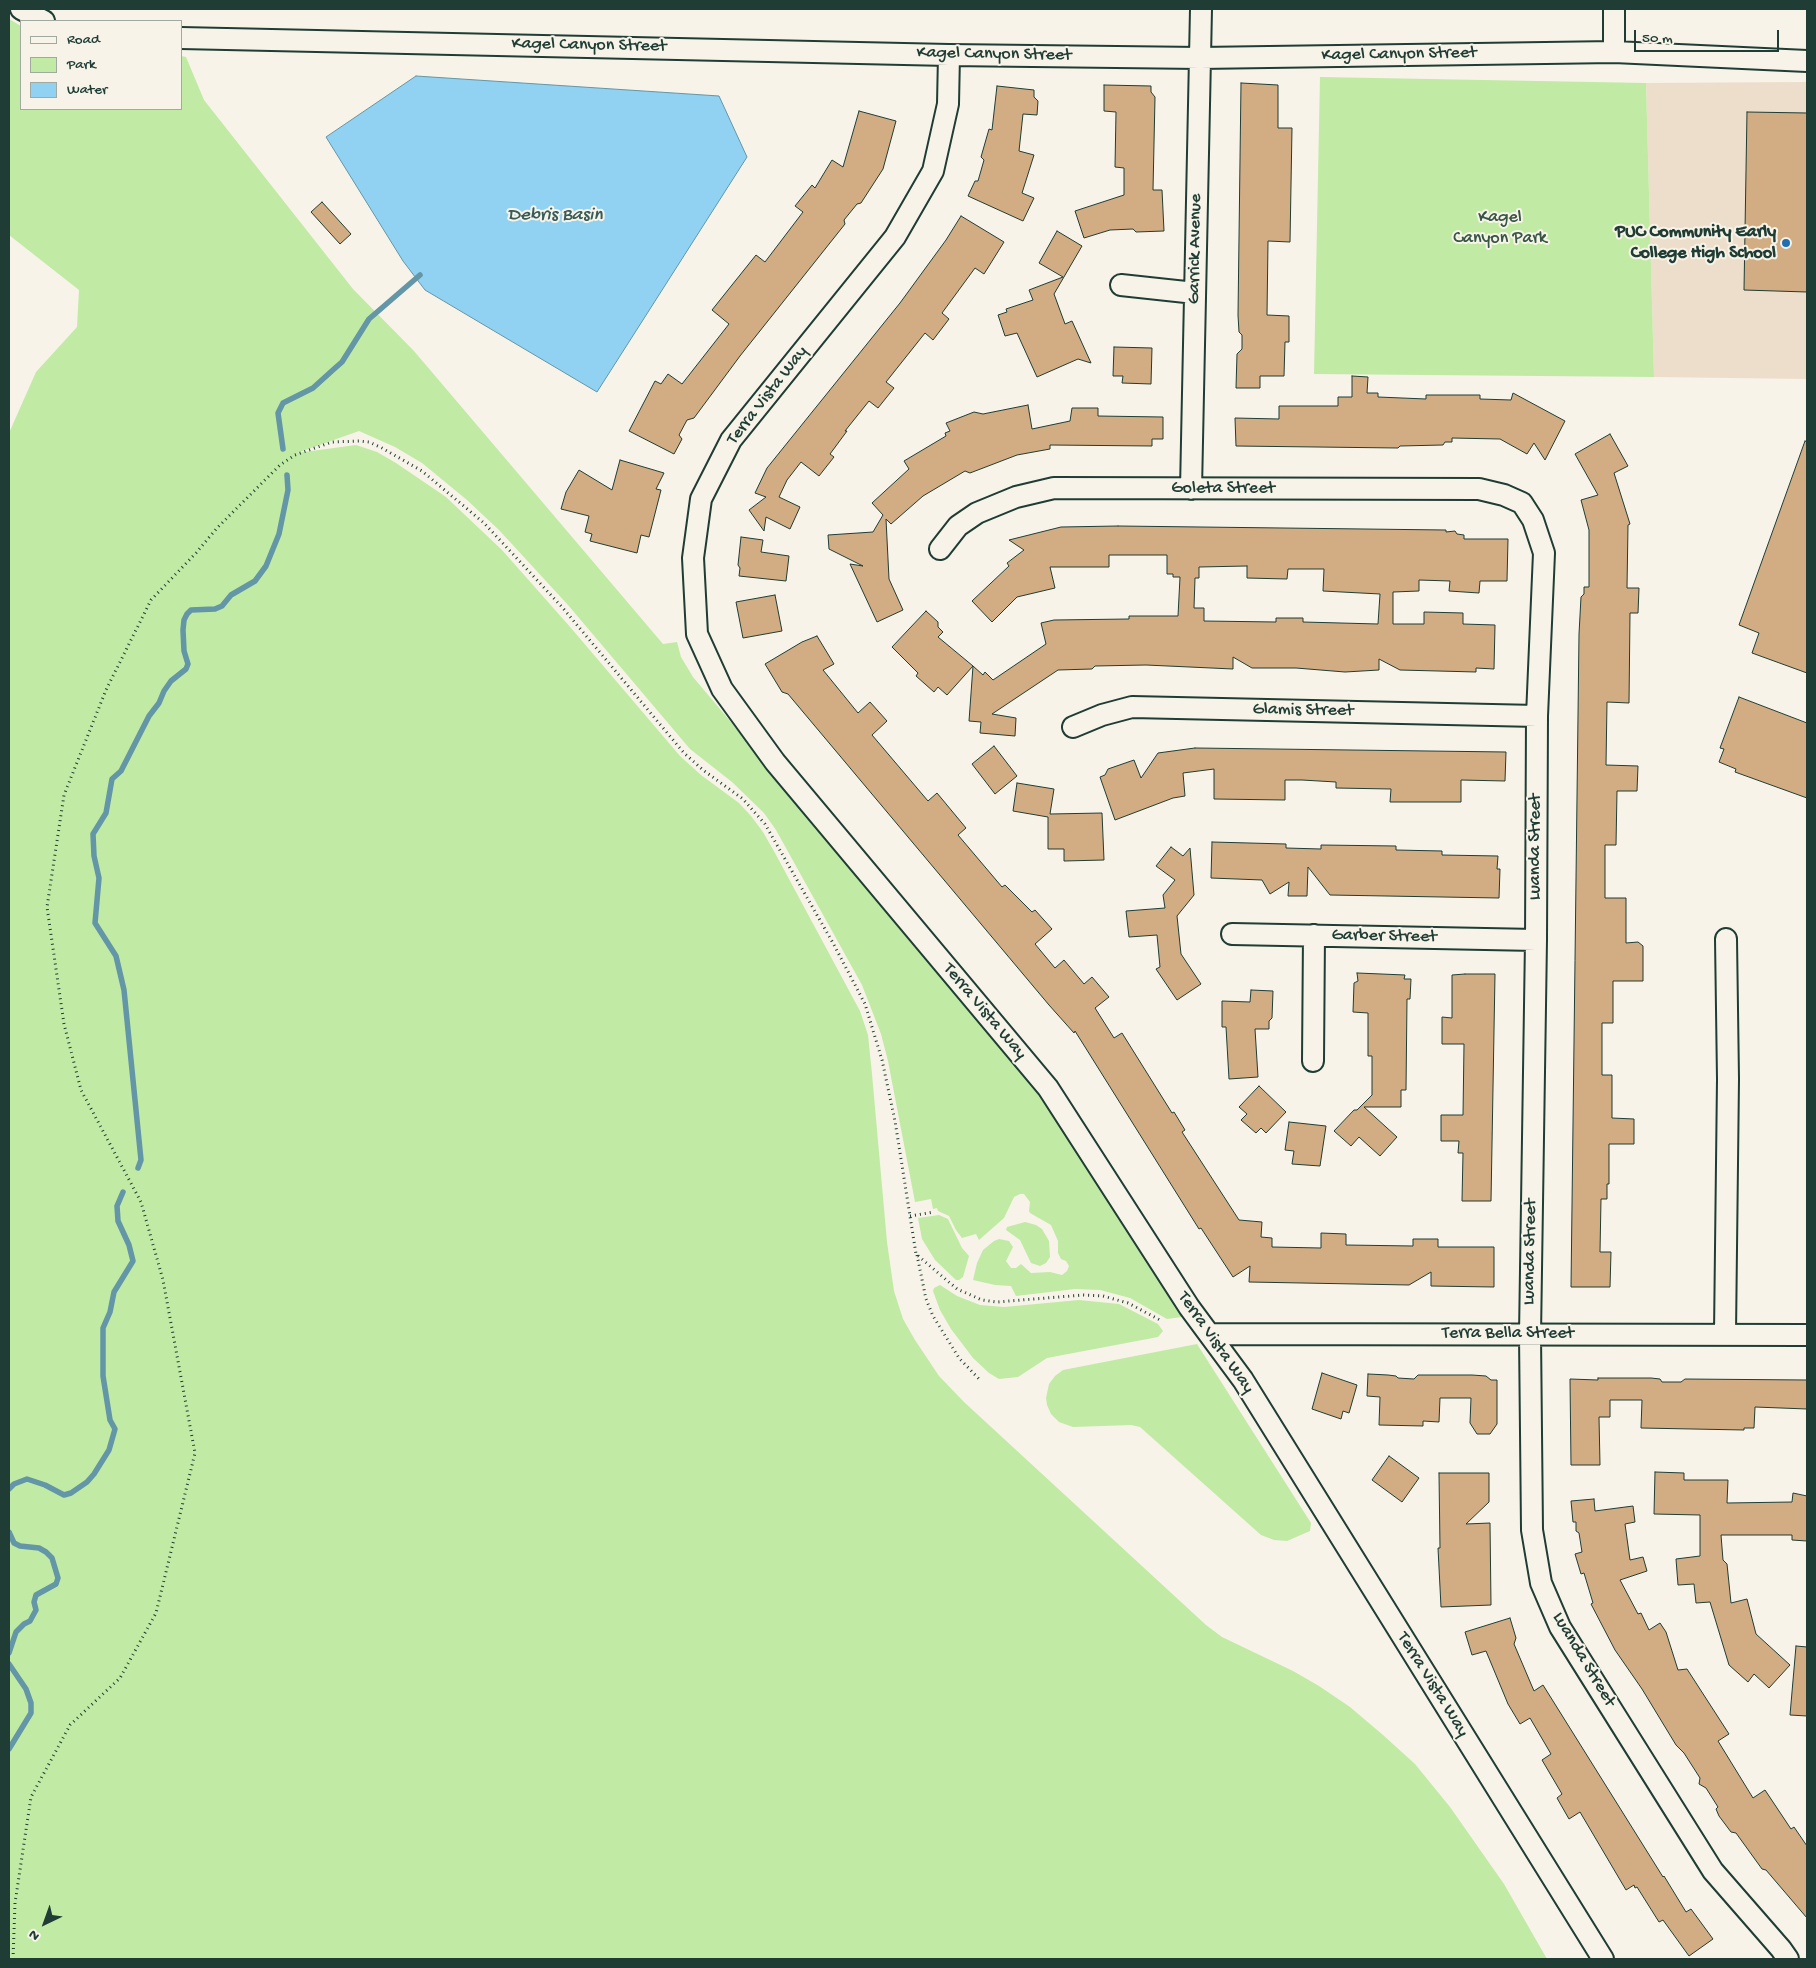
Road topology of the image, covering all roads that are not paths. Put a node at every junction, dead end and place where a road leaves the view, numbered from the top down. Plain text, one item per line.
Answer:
1 (21, 9) edge
2 (1201, 9) edge
3 (1614, 9) edge
4 (42, 20) edge
5 (182, 38) edge
6 (1614, 52) junction
7 (949, 54) junction
8 (1200, 58) junction
9 (1807, 61) edge
10 (1121, 285) dead end
11 (1195, 293) junction
12 (1191, 489) junction
13 (1522, 503) joint
14 (940, 549) dead end
15 (1537, 716) junction
16 (1073, 728) dead end
17 (1232, 934) dead end
18 (1314, 936) junction
19 (1726, 939) dead end
20 (1536, 940) junction
21 (1313, 1061) dead end
22 (1725, 1333) junction
23 (1209, 1334) junction
24 (1530, 1335) junction
25 (1807, 1335) edge
26 (1603, 1959) edge
27 (1788, 1959) edge

1 - 4 street
2 - 8 street, Garrick Avenue
3 - 6 street
5 - 7 street, Kagel Canyon Street
6 - 8 street, Kagel Canyon Street
6 - 9 street, Kagel Canyon Street
7 - 8 street, Kagel Canyon Street
7 - 23 street, Terra Vista Way
8 - 11 street, Garrick Avenue
10 - 11 street
11 - 12 street, Garrick Avenue
12 - 13 street, Goleta Street
12 - 14 street, Goleta Street
13 - 15 street, Luanda Street
15 - 16 street, Glamis Street
15 - 20 street, Luanda Street
17 - 18 street, Garber Street
18 - 20 street, Garber Street
18 - 21 street
19 - 22 street
20 - 24 street, Luanda Street
22 - 24 street, Terra Bella Street
22 - 25 street, Terra Bella Street
23 - 24 street, Terra Bella Street
23 - 26 street, Terra Vista Way
24 - 27 street, Luanda Street

